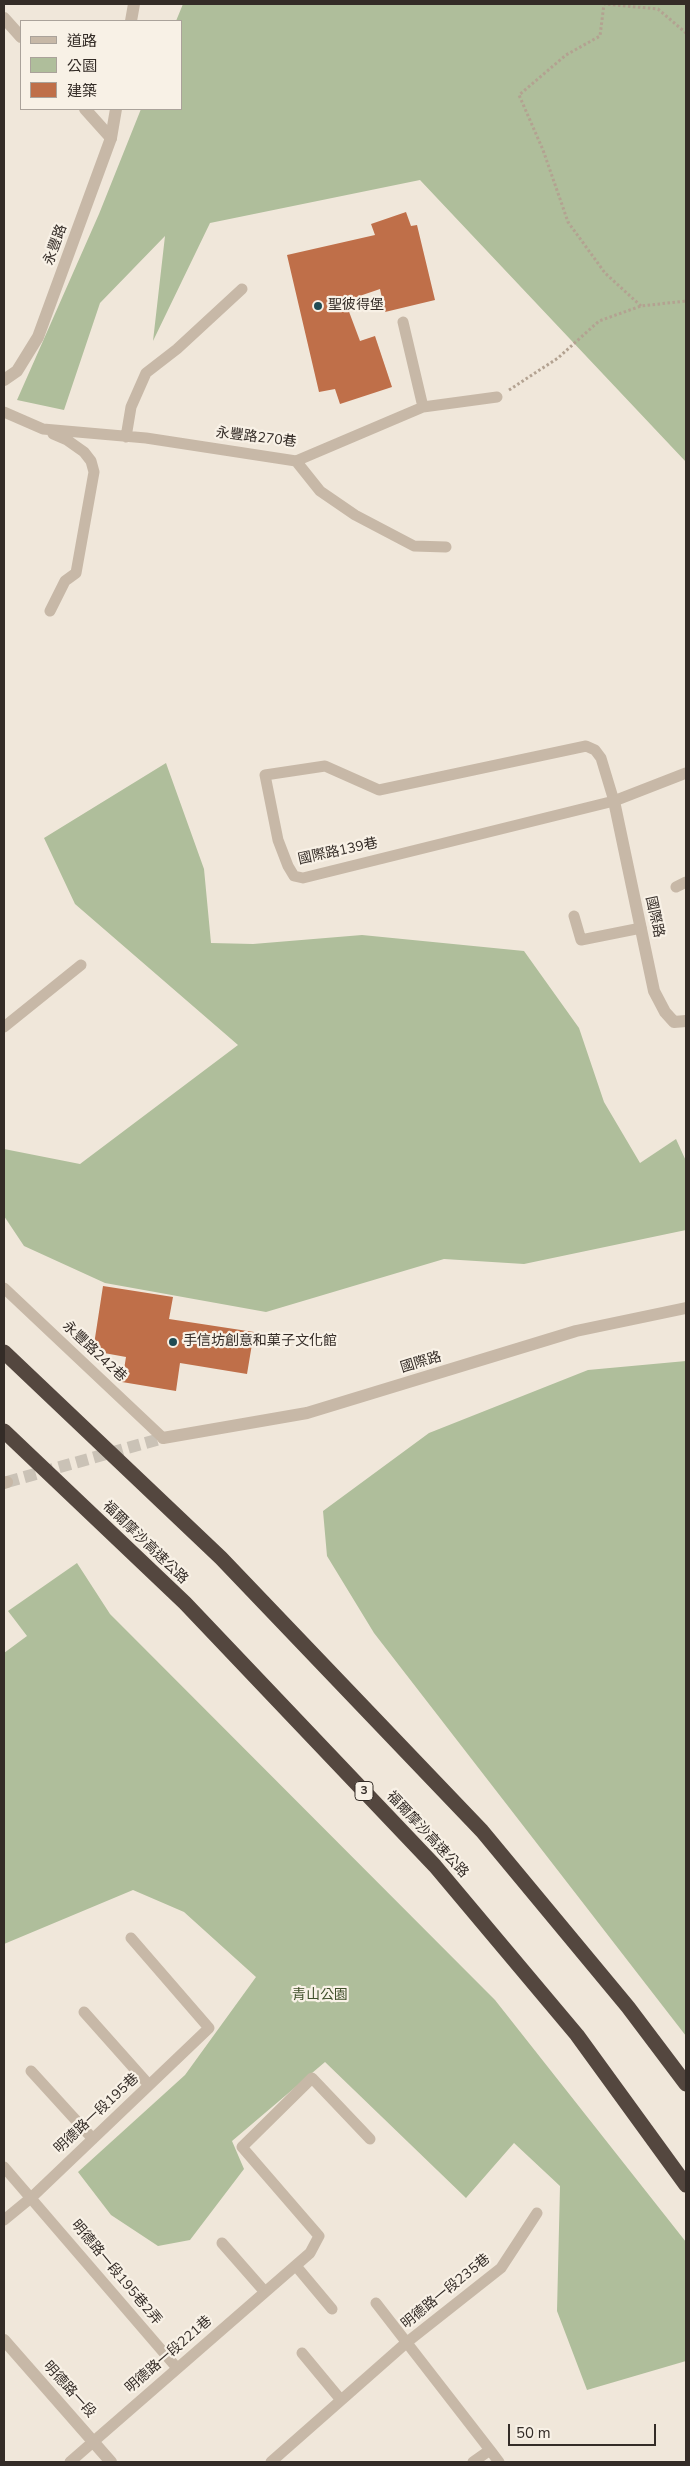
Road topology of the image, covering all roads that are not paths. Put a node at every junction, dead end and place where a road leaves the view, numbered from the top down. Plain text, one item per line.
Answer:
1 (134, 4) edge
2 (4, 18) edge
3 (131, 20) edge
4 (20, 36) edge
5 (86, 110) edge
6 (116, 110) edge
7 (111, 138) junction
8 (242, 289) dead end
9 (403, 322) dead end
10 (4, 380) edge
11 (497, 397) road end
12 (423, 407) junction
13 (4, 412) edge
14 (42, 429) junction
15 (126, 437) junction
16 (296, 461) junction
17 (446, 548) dead end
18 (50, 611) dead end
19 (686, 773) edge
20 (614, 801) junction
21 (574, 916) dead end
22 (641, 928) junction
23 (81, 965) dead end
24 (686, 1021) edge
25 (4, 1027) edge
26 (4, 1288) edge
27 (686, 1308) edge
28 (4, 1352) edge
29 (4, 1431) edge
30 (163, 1438) joint
31 (131, 1938) dead end
32 (84, 2012) dead end
33 (31, 2071) dead end
34 (686, 2084) edge
35 (149, 2085) junction
36 (93, 2139) junction
37 (370, 2139) dead end
38 (4, 2167) edge
39 (686, 2185) edge
40 (32, 2197) junction
41 (537, 2213) dead end
42 (4, 2220) edge
43 (222, 2243) dead end
44 (296, 2266) junction
45 (265, 2292) junction
46 (376, 2303) dead end
47 (332, 2308) dead end
48 (4, 2340) edge
49 (406, 2343) junction
50 (302, 2353) dead end
51 (177, 2368) junction
52 (341, 2400) junction
53 (93, 2440) junction
54 (490, 2450) junction
55 (70, 2462) edge
56 (111, 2462) edge
57 (271, 2462) edge
58 (473, 2462) edge
59 (499, 2462) edge

1 - 3 street
2 - 4 street
5 - 7 street
6 - 7 street, 永豐路
7 - 10 street, 永豐路
8 - 15 lane
9 - 12 lane
11 - 12 lane, 永豐路270巷
12 - 16 lane, 永豐路270巷
13 - 14 lane, 永豐路270巷
14 - 15 lane, 永豐路270巷
14 - 18 lane
15 - 16 lane, 永豐路270巷
16 - 17 lane
19 - 20 lane
20 - 20 lane, 國際路139巷
20 - 22 street, 國際路
21 - 22 lane
22 - 24 street, 國際路
23 - 25 lane
26 - 30 lane, 永豐路242巷
27 - 30 street, 國際路
28 - 34 highway
29 - 39 highway, 福爾摩沙高速公路 / 3
31 - 35 lane, 明德路一段195巷
32 - 35 lane
33 - 36 lane
35 - 36 lane, 明德路一段195巷
36 - 40 lane, 明德路一段195巷
37 - 44 lane, 明德路一段221巷
38 - 40 lane, 明德路一段195巷2弄
40 - 42 lane, 明德路一段195巷
40 - 51 lane, 明德路一段195巷2弄
41 - 49 lane, 明德路一段235巷
43 - 45 lane
44 - 45 lane, 明德路一段221巷
44 - 47 lane
45 - 51 lane, 明德路一段221巷
46 - 49 lane
48 - 53 street, 明德路一段
49 - 52 lane, 明德路一段235巷
49 - 54 lane, 明德路一段235巷
50 - 52 lane
51 - 53 lane, 明德路一段221巷
52 - 57 lane, 明德路一段235巷
53 - 55 lane, 明德路一段221巷
53 - 56 street, 明德路一段
54 - 58 lane
54 - 59 lane, 明德路一段235巷

